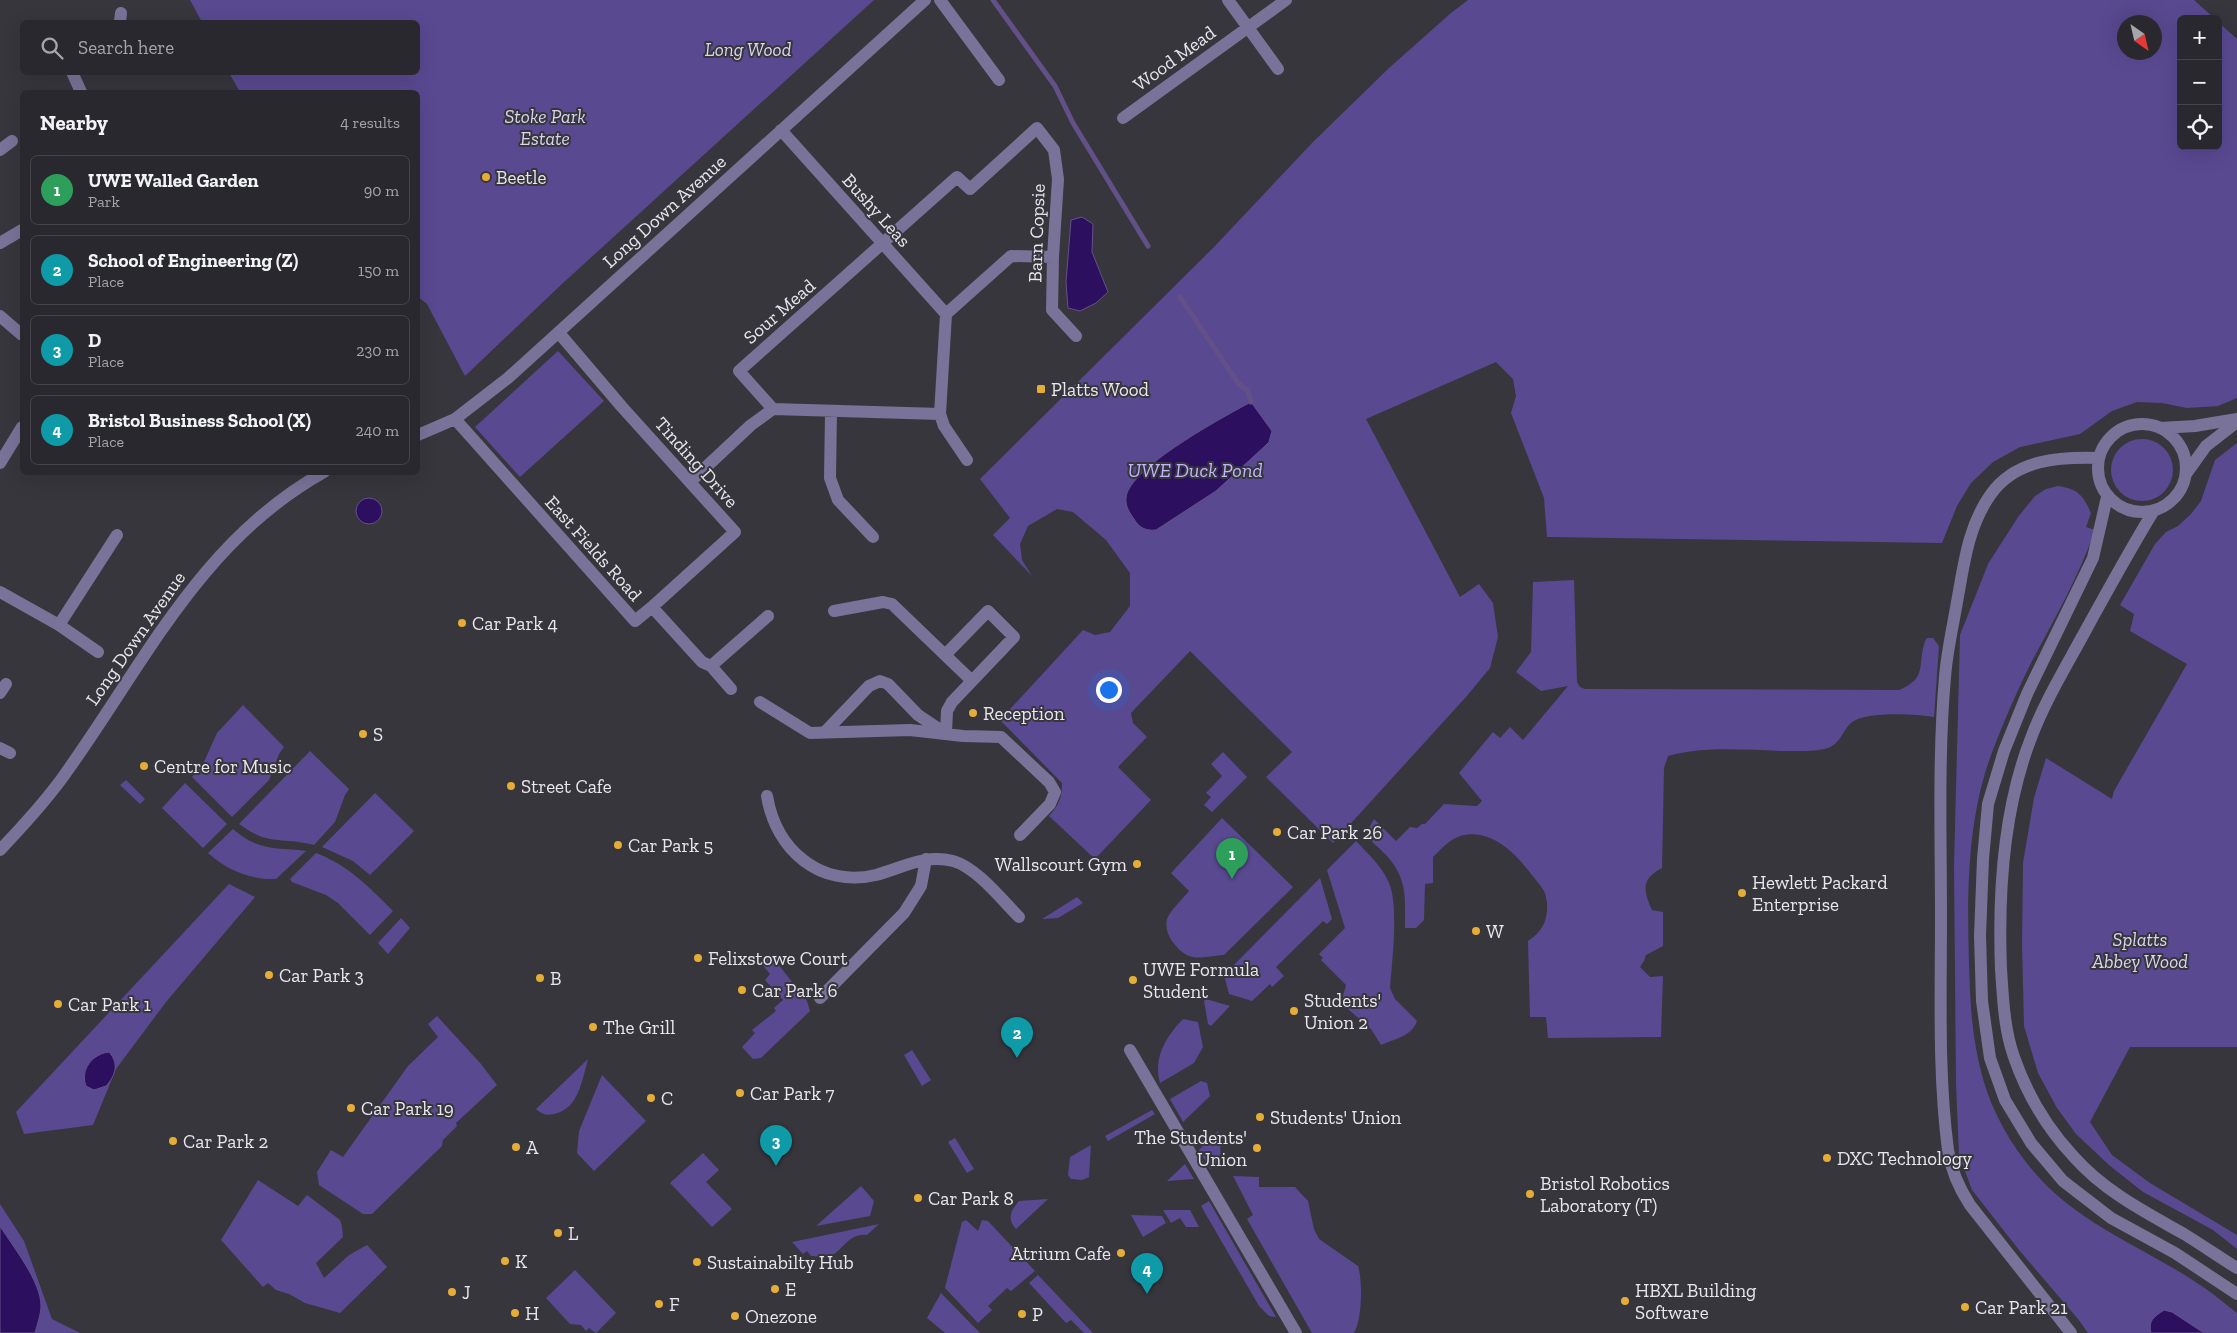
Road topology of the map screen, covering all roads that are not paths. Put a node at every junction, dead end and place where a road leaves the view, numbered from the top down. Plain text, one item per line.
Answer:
1 (925, 0) edge
2 (940, 0) edge
3 (1228, 0) edge
4 (1286, 0) edge
5 (1248, 28) junction
6 (1278, 69) dead end
7 (73, 75) edge
8 (999, 80) dead end
9 (79, 90) edge
10 (1123, 118) dead end
11 (781, 130) junction
12 (12, 141) dead end
13 (0, 150) edge
14 (20, 231) edge
15 (0, 244) edge
16 (883, 244) junction
17 (1053, 257) junction
18 (946, 314) junction
19 (0, 316) edge
20 (20, 333) edge
21 (559, 333) junction
22 (1076, 336) dead end
23 (773, 409) junction
24 (831, 412) junction
25 (940, 414) junction
26 (455, 419) junction
27 (2237, 420) edge
28 (2160, 428) junction
29 (20, 430) edge
30 (420, 434) edge
31 (2098, 458) junction
32 (966, 460) dead end
33 (0, 463) edge
34 (2186, 474) junction
35 (319, 475) edge
36 (690, 482) junction
37 (2107, 497) junction
38 (2153, 512) junction
39 (117, 535) dead end
40 (873, 537) dead end
41 (0, 592) edge
42 (652, 607) junction
43 (834, 611) dead end
44 (768, 616) dead end
45 (59, 625) junction
46 (98, 652) dead end
47 (945, 655) junction
48 (711, 666) junction
49 (971, 680) junction
50 (731, 689) dead end
51 (760, 702) dead end
52 (825, 732) junction
53 (946, 733) junction
54 (767, 796) dead end
55 (1020, 835) dead end
56 (0, 850) edge
57 (926, 859) junction
58 (1019, 917) dead end
59 (820, 998) dead end
60 (1130, 1050) dead end
61 (2237, 1268) edge
62 (2237, 1294) edge
63 (1296, 1333) edge
64 (2070, 1333) edge

1 - 11 street, Long Down Avenue
2 - 8 street
3 - 5 street
4 - 5 street, Wood Mead
5 - 6 street
5 - 10 street, Wood Mead
7 - 9 street
11 - 16 street, Bushy Leas
11 - 21 street, Long Down Avenue
12 - 13 street
14 - 15 street
16 - 17 street, Barn Copsie
16 - 18 street, Bushy Leas
16 - 23 street, Sour Mead
17 - 18 street
17 - 22 street, Barn Copsie
18 - 25 street
19 - 20 street
21 - 26 street, Long Down Avenue
21 - 36 street, Tinding Drive
23 - 24 street
23 - 36 street
24 - 25 street
24 - 40 street
25 - 32 street
26 - 30 street, Long Down Avenue
26 - 42 street, East Fields Road
27 - 28 street
27 - 34 street
28 - 31 street
28 - 34 street
29 - 33 street
31 - 37 street
31 - 64 street
34 - 38 street
35 - 56 street, Long Down Avenue
36 - 42 street, Tinding Drive
37 - 38 street
37 - 62 street
38 - 61 street
39 - 45 street
41 - 45 street
42 - 48 street, East Fields Road
43 - 47 street
44 - 48 street
45 - 46 street
47 - 49 street
47 - 49 street
48 - 50 street, East Fields Road
49 - 53 street
51 - 52 street
52 - 53 street
52 - 53 street
53 - 55 street
54 - 57 street
57 - 58 street
57 - 59 street
60 - 63 street

